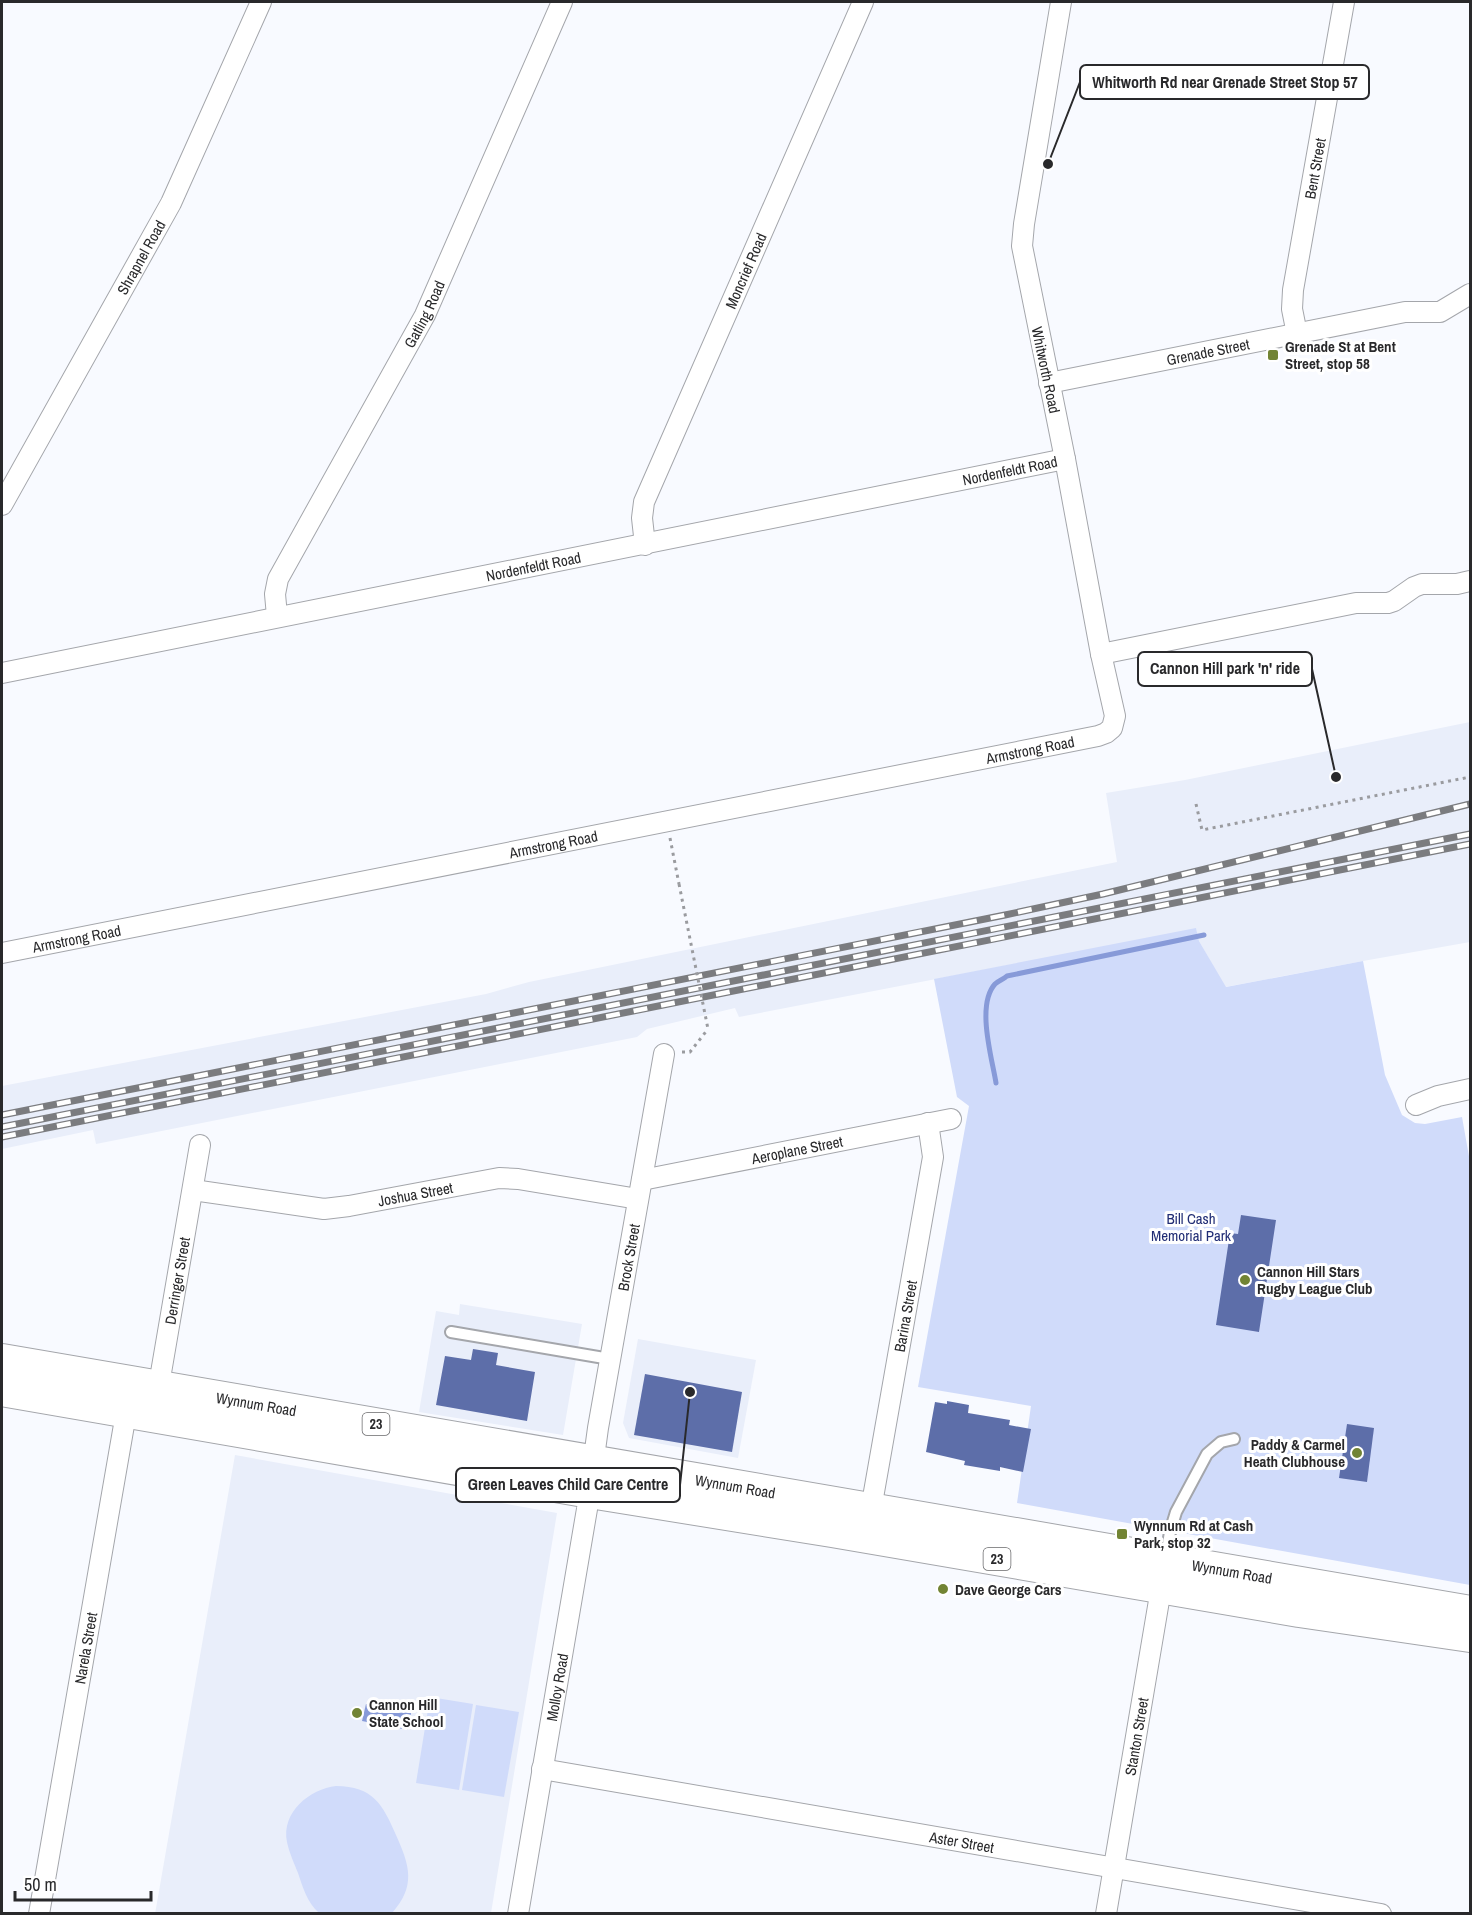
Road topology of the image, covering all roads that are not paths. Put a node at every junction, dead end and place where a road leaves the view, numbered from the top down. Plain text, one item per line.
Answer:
1 (261, 2) edge
2 (562, 2) edge
3 (863, 2) edge
4 (1061, 2) edge
5 (1344, 2) edge
6 (1470, 294) edge
7 (1297, 334) junction
8 (1049, 382) junction
9 (1065, 459) junction
10 (2, 505) edge
11 (645, 545) junction
12 (1470, 581) edge
13 (277, 616) junction
14 (1101, 654) junction
15 (2, 673) edge
16 (1106, 733) joint
17 (2, 953) edge
18 (664, 1054) road end
19 (1470, 1089) edge
20 (1416, 1106) dead end
21 (951, 1119) dead end
22 (928, 1123) junction
23 (200, 1145) dead end
24 (193, 1190) junction
25 (640, 1190) junction
26 (451, 1332) dead end
27 (610, 1359) junction
28 (2, 1360) edge
29 (2, 1390) edge
30 (142, 1400) junction
31 (1234, 1439) dead end
32 (594, 1461) junction
33 (590, 1492) junction
34 (871, 1509) junction
35 (1164, 1574) junction
36 (1470, 1612) edge
37 (1470, 1636) edge
38 (542, 1769) junction
39 (1114, 1868) junction
40 (39, 1914) edge
41 (518, 1914) edge
42 (1106, 1914) edge
43 (1381, 1914) edge

1 - 10 street, Shrapnel Road
2 - 13 street, Gatling Road
3 - 11 street, Moncrief Road
4 - 8 street, Whitworth Road
5 - 7 street, Bent Street
6 - 7 street, Grenade Street
7 - 8 street, Grenade Street
8 - 9 street, Whitworth Road
9 - 11 street, Nordenfeldt Road
9 - 14 street, Whitworth Road
11 - 13 street, Nordenfeldt Road
12 - 14 street
13 - 15 street, Nordenfeldt Road
14 - 16 street, Whitworth Road
16 - 17 street, Armstrong Road
18 - 25 street, Brock Street
19 - 20 street
21 - 22 street, Aeroplane Street
22 - 25 street, Aeroplane Street
22 - 34 street, Barina Street
23 - 24 street, Derringer Street
24 - 25 street, Joshua Street
24 - 30 street, Derringer Street
25 - 27 street, Brock Street
26 - 27 lane
27 - 32 street, Brock Street
28 - 30 main road, Wynnum Road / 23
29 - 30 main road, Wynnum Road / 23
30 - 32 main road, Wynnum Road / 23
30 - 33 main road, Wynnum Road / 23
30 - 40 street, Narela Street
31 - 35 lane
32 - 33 street, Molloy Road
32 - 34 main road, Wynnum Road / 23
33 - 35 main road, Wynnum Road / 23
33 - 38 street, Molloy Road
34 - 35 main road, Wynnum Road / 23
35 - 36 main road, Wynnum Road / 23
35 - 37 main road, Wynnum Road / 23
35 - 39 street, Stanton Street
38 - 39 street, Aster Street
38 - 41 street, Molloy Road
39 - 42 street, Stanton Street
39 - 43 street, Aster Street

